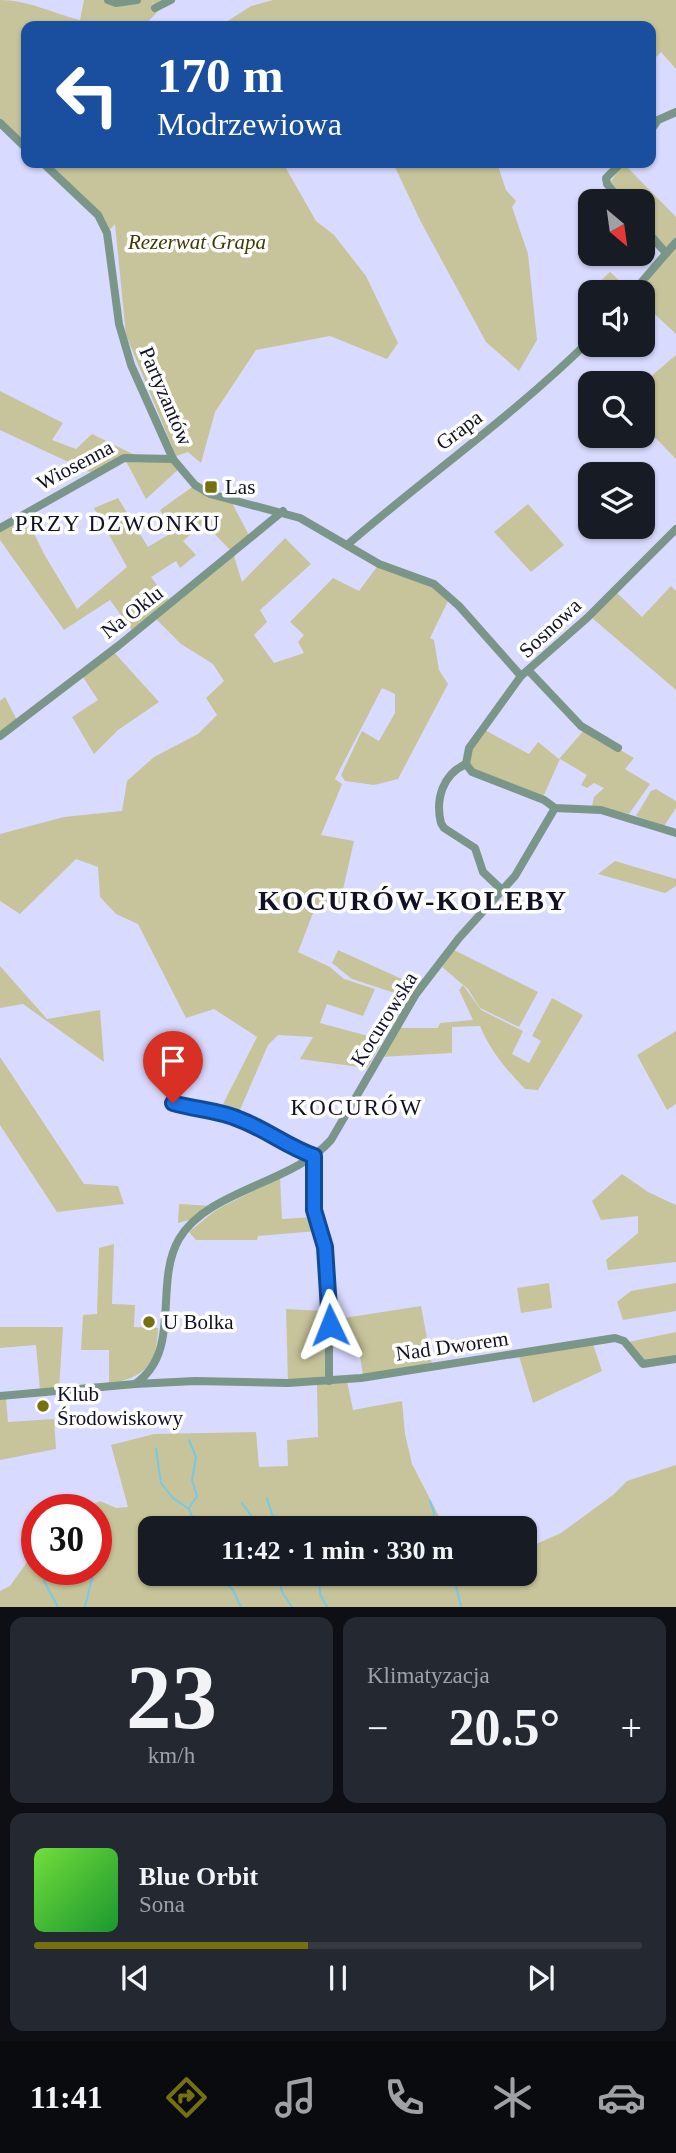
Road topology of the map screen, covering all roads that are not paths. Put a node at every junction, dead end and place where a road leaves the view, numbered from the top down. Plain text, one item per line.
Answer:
1 (108, 0) edge
2 (137, 0) edge
3 (171, 0) edge
4 (155, 8) dead end
5 (676, 112) edge
6 (0, 123) edge
7 (656, 123) edge
8 (21, 143) edge
9 (48, 168) edge
10 (616, 168) edge
11 (611, 189) edge
12 (655, 241) edge
13 (676, 242) edge
14 (666, 253) junction
15 (643, 280) edge
16 (578, 351) edge
17 (173, 458) junction
18 (283, 511) junction
19 (0, 528) edge
20 (676, 529) edge
21 (346, 545) junction
22 (525, 674) junction
23 (0, 736) edge
24 (618, 748) dead end
25 (466, 764) junction
26 (555, 808) junction
27 (676, 833) edge
28 (503, 891) junction
29 (173, 1103) dead end
30 (314, 1156) junction
31 (676, 1359) edge
32 (329, 1381) junction
33 (135, 1384) junction
34 (0, 1396) edge

1 - 2 street
3 - 4 street
5 - 7 street
6 - 8 street
9 - 17 street, Partyzantów
10 - 11 street
12 - 14 street
13 - 14 street
14 - 15 street
16 - 21 street, Grapa
17 - 18 street, Partyzantów
17 - 19 street, Wiosenna
18 - 21 street, Partyzantów
18 - 23 street, Na Oklu
20 - 22 street, Sosnowa
21 - 22 street, Partyzantów
22 - 24 street, Partyzantów
22 - 25 street, Sosnowa
25 - 26 street
25 - 28 street
26 - 27 street
26 - 28 street, Kocurowska
28 - 30 street, Kocurowska
29 - 30 street
30 - 32 street
30 - 33 street, Kocurowska
31 - 32 street, Nad Dworem
32 - 33 street, Nad Dworem
33 - 34 street

